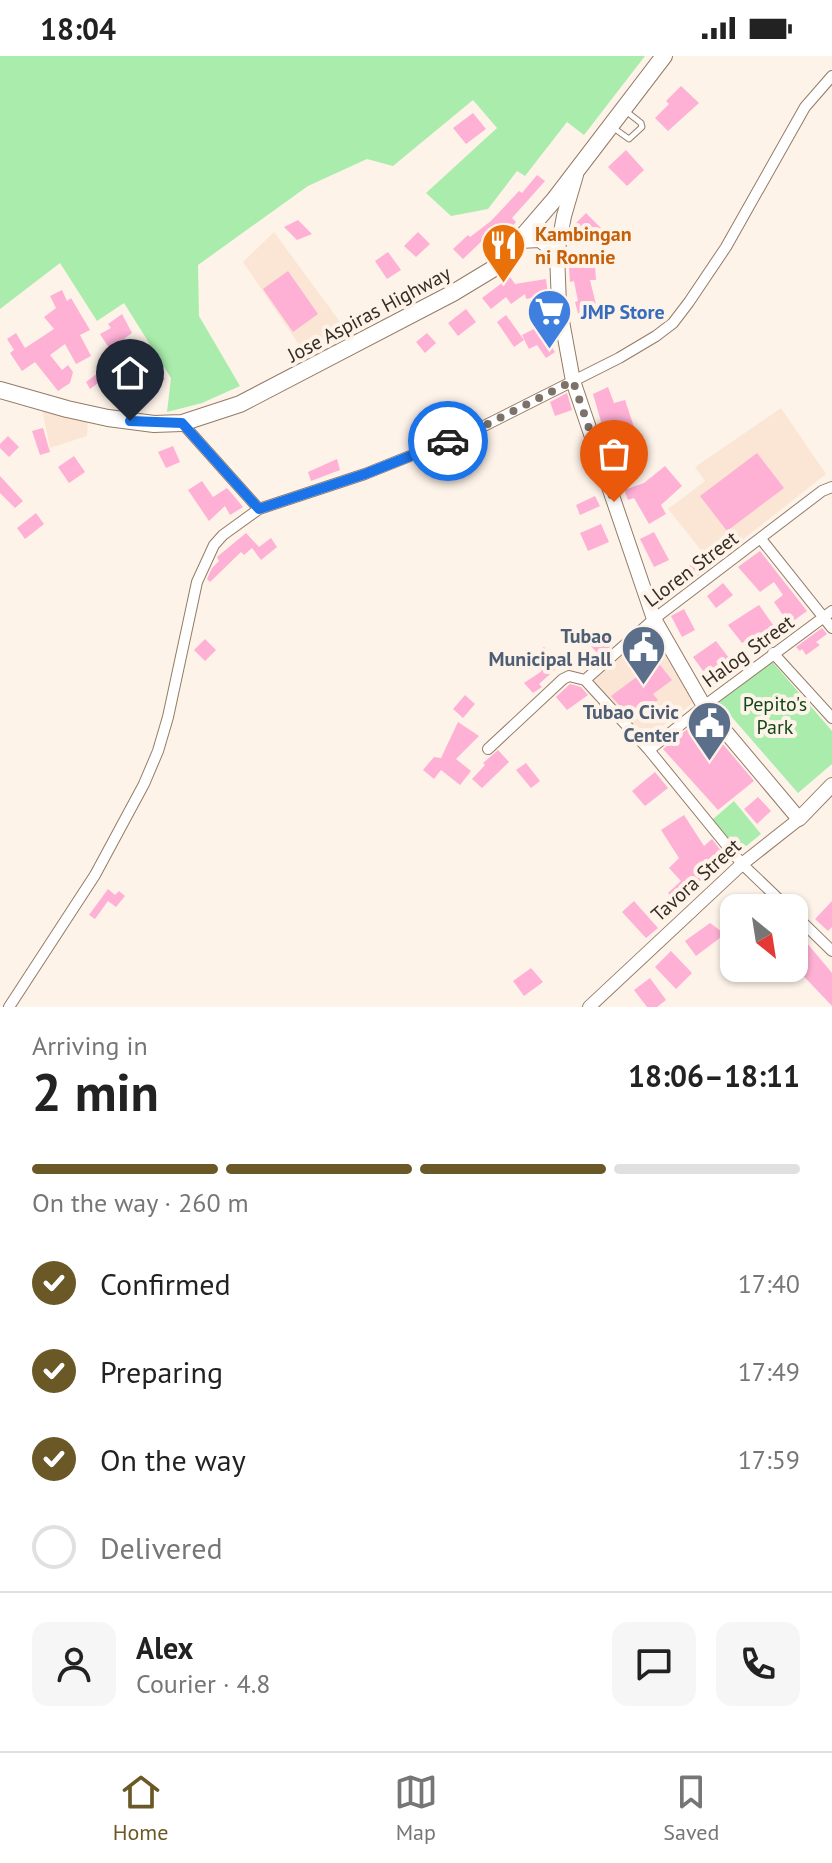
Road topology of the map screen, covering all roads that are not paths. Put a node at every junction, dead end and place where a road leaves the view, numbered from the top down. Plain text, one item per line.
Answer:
1 (664, 56) edge
2 (832, 76) edge
3 (623, 109) junction
4 (611, 126) junction
5 (578, 169) junction
6 (519, 241) junction
7 (557, 254) junction
8 (573, 381) junction
9 (0, 390) edge
10 (182, 423) junction
11 (827, 489) edge
12 (259, 509) junction
13 (761, 539) junction
14 (828, 614) edge
15 (654, 619) junction
16 (832, 628) edge
17 (773, 653) junction
18 (585, 680) junction
19 (704, 706) junction
20 (832, 718) edge
21 (488, 749) dead end
22 (649, 750) junction
23 (832, 785) edge
24 (799, 819) junction
25 (742, 864) junction
26 (773, 894) edge
27 (808, 928) edge
28 (832, 951) edge
29 (9, 1007) edge
30 (589, 1007) edge

1 - 3 main road, Jose Aspiras Highway
2 - 8 street
3 - 4 main road, Jose Aspiras Highway
3 - 4 lane
4 - 5 main road, Jose Aspiras Highway
5 - 6 main road, Jose Aspiras Highway
5 - 7 main road
6 - 7 main road
6 - 10 main road, Jose Aspiras Highway
7 - 8 main road
8 - 12 street
8 - 15 main road
9 - 10 main road, Jose Aspiras Highway
10 - 12 street
11 - 13 street, Lloren Street
12 - 29 street
13 - 14 street
13 - 15 street, Lloren Street
14 - 16 street
14 - 17 street, Halog Street
15 - 18 street, Lloren Street
15 - 19 main road
17 - 19 street, Halog Street
17 - 20 street
18 - 21 street
18 - 22 street
19 - 22 street, Halog Street
19 - 24 main road
22 - 25 street
23 - 24 main road, Tavora Street
24 - 25 street, Tavora Street
25 - 26 street
25 - 30 street, Tavora Street
27 - 28 street

